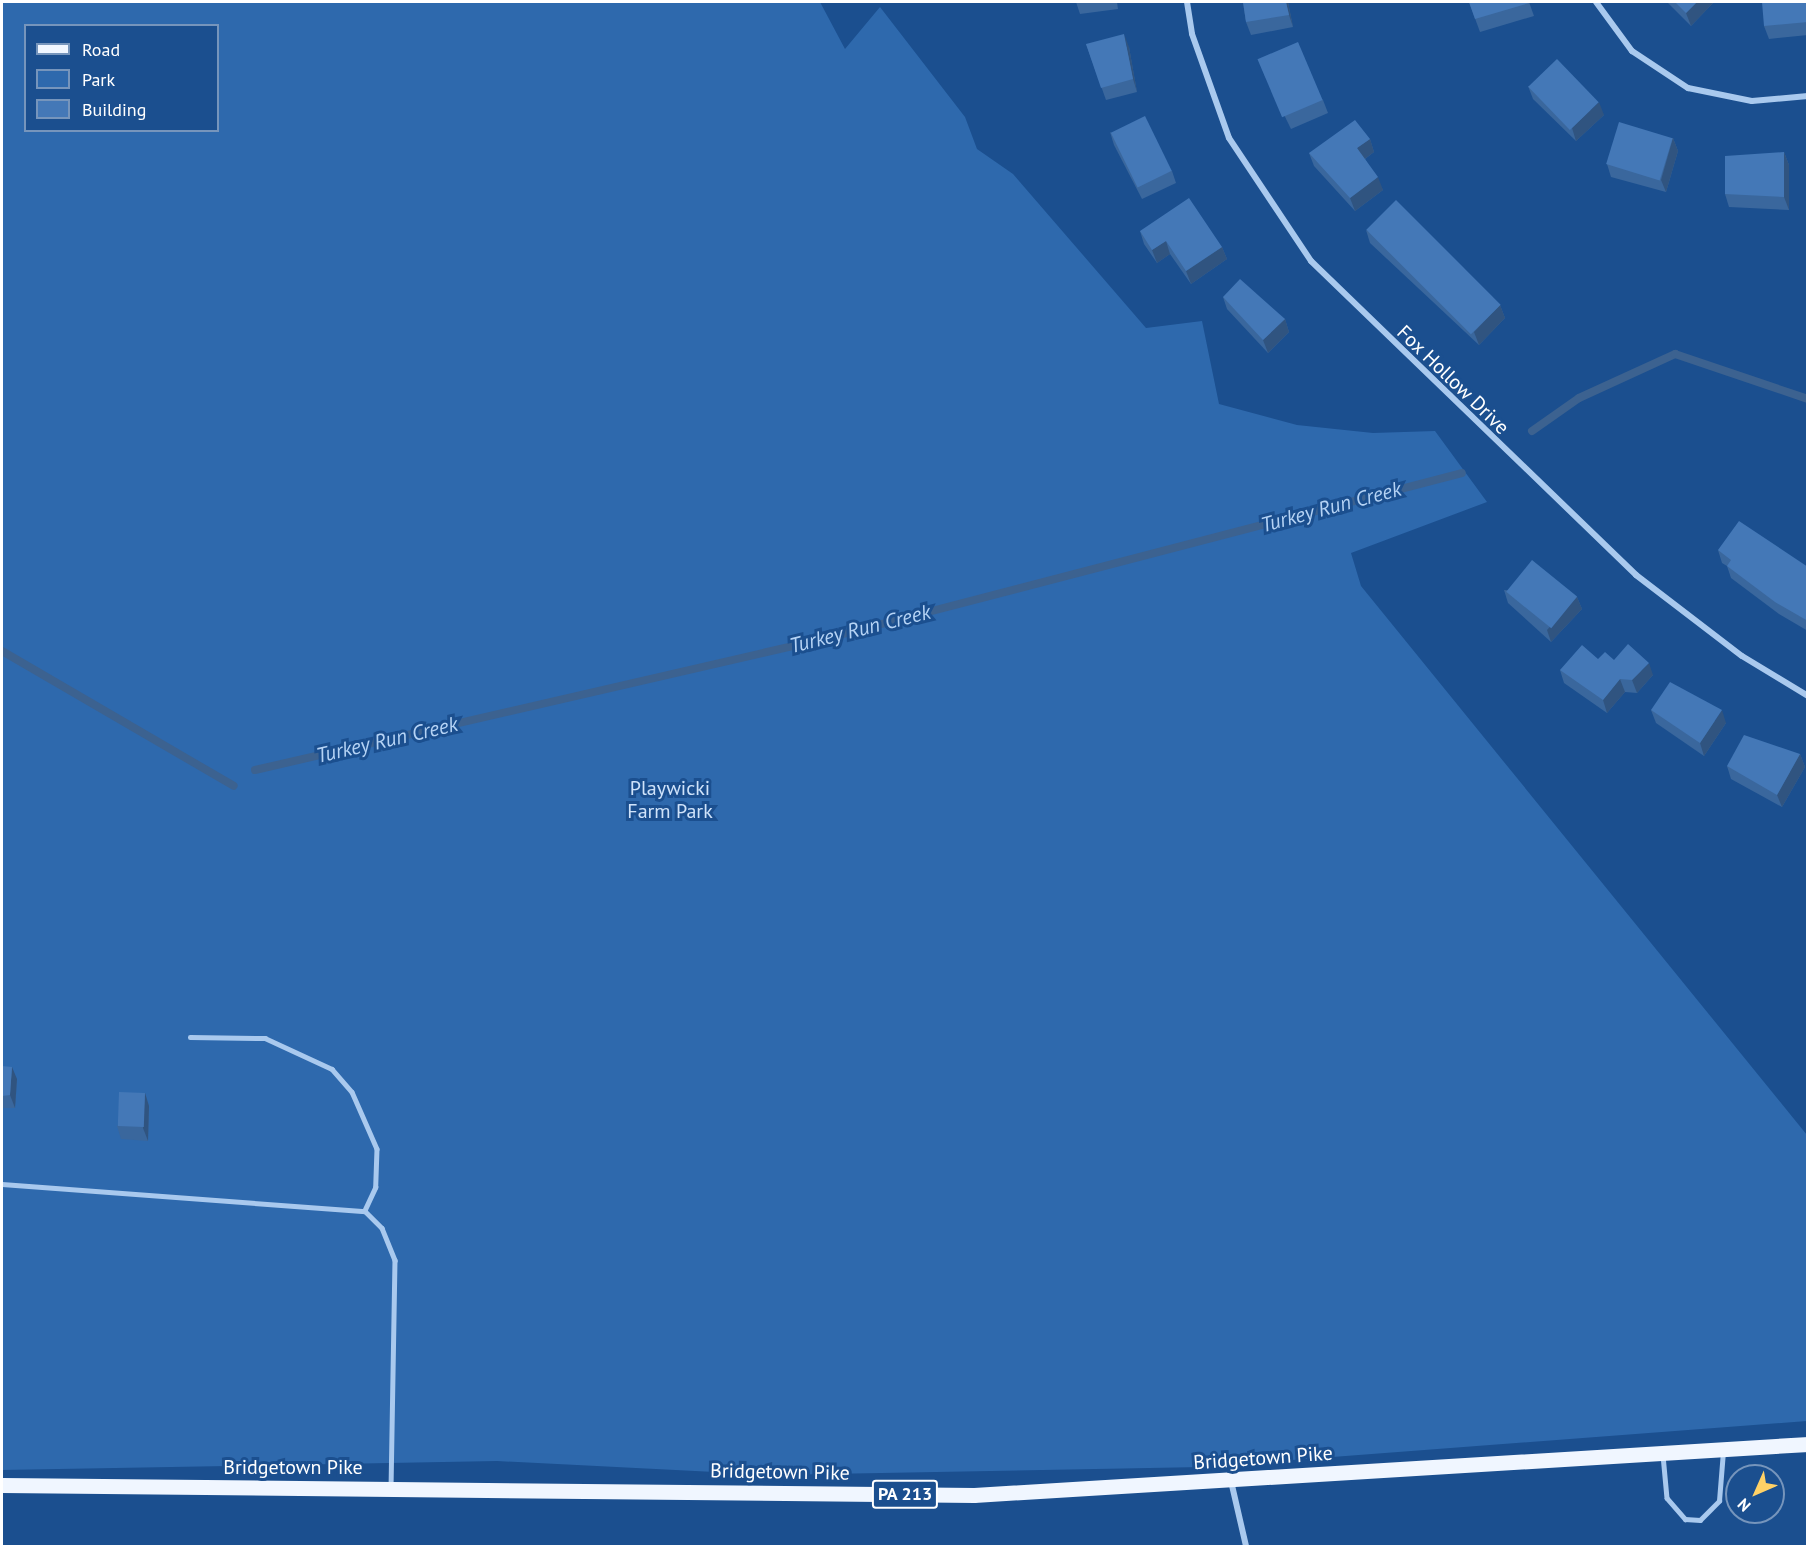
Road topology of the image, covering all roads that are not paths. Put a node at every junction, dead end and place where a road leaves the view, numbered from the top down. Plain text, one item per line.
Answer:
1 (1187, 2) edge
2 (1596, 2) edge
3 (1808, 96) edge
4 (1808, 696) edge
5 (190, 1037) dead end
6 (2, 1184) edge
7 (365, 1211) junction
8 (1808, 1444) edge
9 (1723, 1448) junction
10 (1663, 1452) junction
11 (1231, 1481) junction
12 (2, 1485) edge
13 (391, 1488) junction
14 (1246, 1546) edge

1 - 4 street, Fox Hollow Drive
2 - 3 street
5 - 7 lane
6 - 7 lane
7 - 13 lane
8 - 9 main road, Bridgetown Pike / PA 213
9 - 10 main road, Bridgetown Pike / PA 213
9 - 10 lane
10 - 11 main road, Bridgetown Pike / PA 213
11 - 13 main road, Bridgetown Pike / PA 213
11 - 14 street
12 - 13 main road, Bridgetown Pike / PA 213

